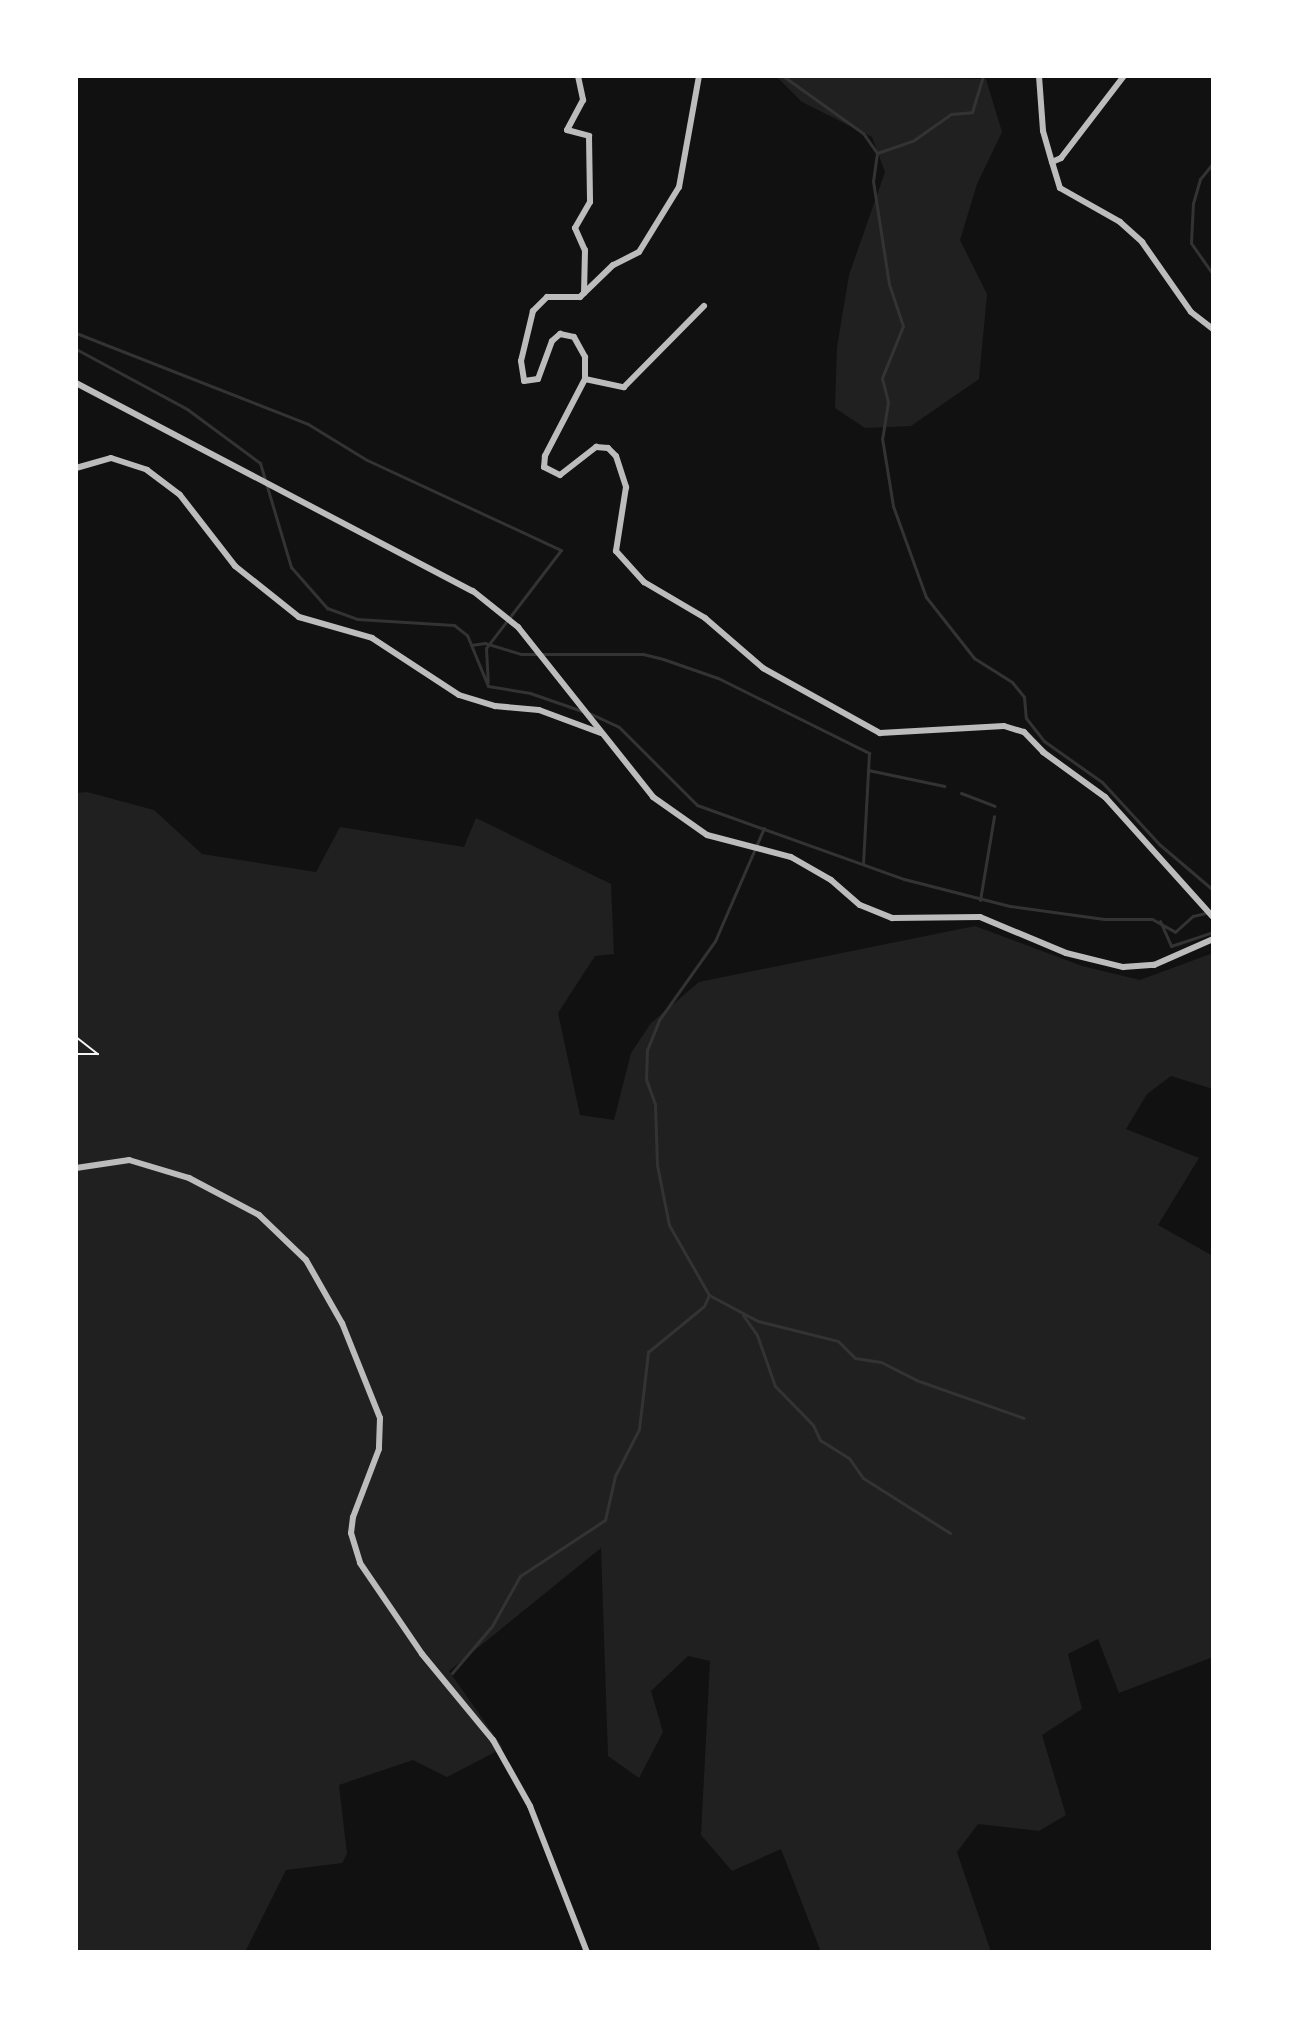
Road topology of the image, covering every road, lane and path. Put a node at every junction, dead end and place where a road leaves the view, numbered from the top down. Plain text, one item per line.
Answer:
1 (578, 76) edge
2 (699, 76) edge
3 (1039, 76) edge
4 (1124, 76) edge
5 (1052, 162) junction
6 (584, 293) junction
7 (704, 306) dead end
8 (1213, 329) edge
9 (585, 379) junction
10 (76, 383) edge
11 (76, 468) edge
12 (604, 734) junction
13 (1213, 917) edge
14 (1213, 939) edge
15 (76, 1037) edge
16 (76, 1054) edge
17 (76, 1168) edge
18 (587, 1952) edge

1 - 6 street
2 - 6 street
3 - 5 street
4 - 5 street
5 - 8 street
6 - 9 street
7 - 9 street
9 - 13 street
10 - 12 street
11 - 12 street
12 - 14 street
15 - 16 path
17 - 18 street

